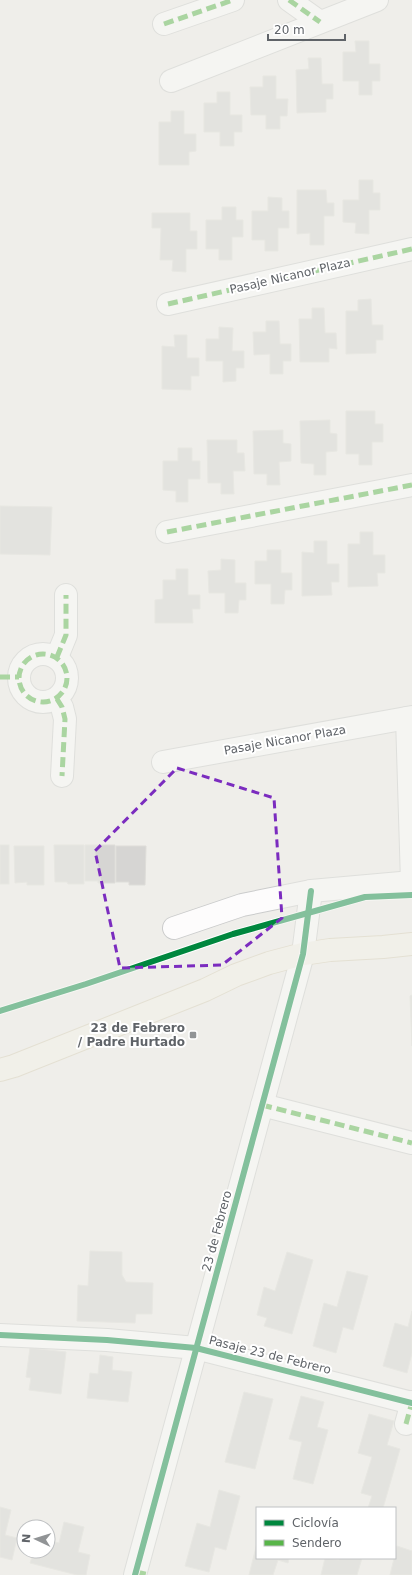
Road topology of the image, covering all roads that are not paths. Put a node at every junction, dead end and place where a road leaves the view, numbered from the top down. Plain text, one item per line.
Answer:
1 (233, 0) edge
2 (289, 0) edge
3 (377, 0) edge
4 (320, 22) junction
5 (164, 24) dead end
6 (171, 81) dead end
7 (412, 249) edge
8 (168, 304) dead end
9 (412, 485) edge
10 (167, 532) dead end
11 (66, 595) dead end
12 (57, 657) junction
13 (9, 677) edge
14 (57, 699) junction
15 (410, 718) edge
16 (163, 762) dead end
17 (62, 776) dead end
18 (412, 882) edge
19 (311, 891) junction
20 (174, 928) dead end
21 (412, 944) edge
22 (303, 954) junction
23 (0, 1070) edge
24 (262, 1105) junction
25 (412, 1143) edge
26 (0, 1336) edge
27 (196, 1348) junction
28 (412, 1402) edge
29 (406, 1424) dead end
30 (140, 1574) edge

1 - 5 street
2 - 4 street
3 - 4 street
4 - 6 street
7 - 8 street, Pasaje Nicanor Plaza
9 - 10 street
11 - 12 street
12 - 13 street
12 - 14 street
13 - 14 street
14 - 17 street
15 - 16 street, Pasaje Nicanor Plaza
15 - 18 street, Pasaje Nicanor Plaza
18 - 19 street
19 - 20 street
19 - 22 street, 23 de Febrero
21 - 22 main road
22 - 23 main road
22 - 24 street, 23 de Febrero
24 - 25 street
24 - 27 street, 23 de Febrero
26 - 27 street, Pasaje 23 de Febrero
27 - 28 street, Pasaje 23 de Febrero
27 - 30 street, 23 de Febrero
28 - 29 street, Pasaje 23 de Febrero

